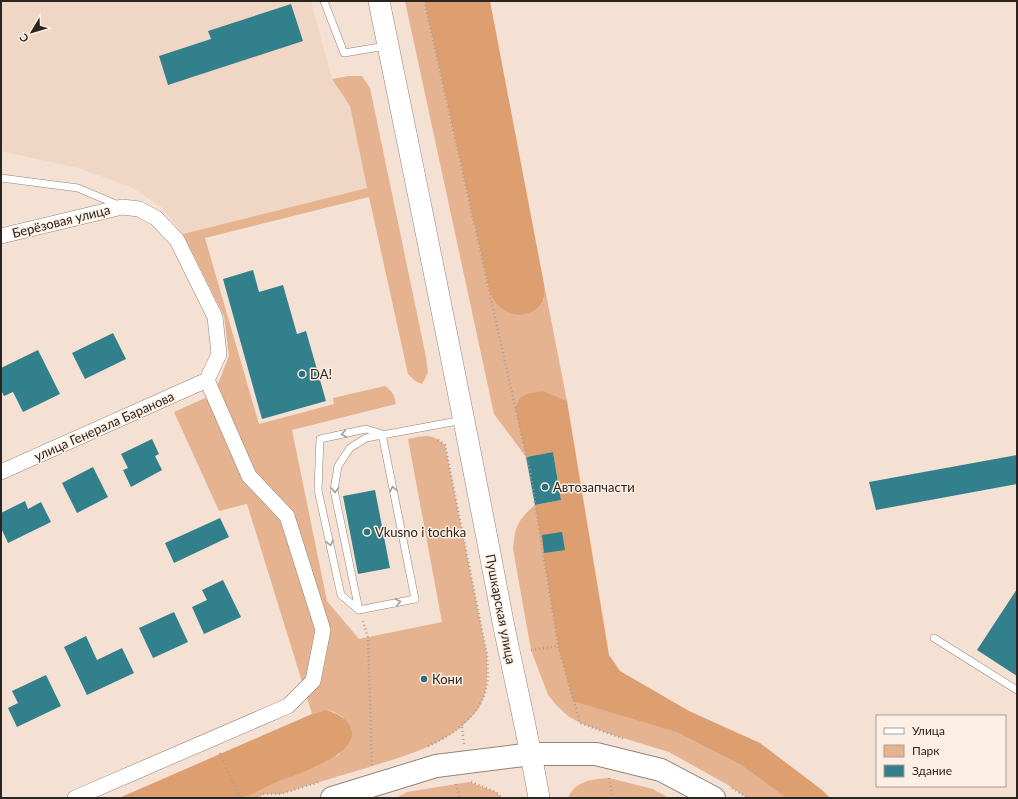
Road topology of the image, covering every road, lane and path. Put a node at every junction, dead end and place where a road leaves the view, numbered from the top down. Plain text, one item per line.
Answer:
1 (324, 1) edge
2 (379, 1) edge
3 (424, 1) edge
4 (388, 46) junction
5 (1, 178) edge
6 (122, 207) junction
7 (1, 236) edge
8 (207, 380) junction
9 (465, 419) junction
10 (382, 434) junction
11 (434, 437) dead end
12 (1, 472) edge
13 (359, 610) junction
14 (934, 638) dead end
15 (558, 646) junction
16 (531, 650) dead end
17 (1017, 690) edge
18 (613, 735) dead end
19 (213, 738) junction
20 (427, 747) dead end
21 (532, 754) junction
22 (379, 764) dead end
23 (609, 778) dead end
24 (469, 782) dead end
25 (462, 783) dead end
26 (456, 784) junction
27 (449, 785) dead end
28 (328, 790) edge
29 (76, 798) edge
30 (240, 798) edge
31 (256, 798) edge
32 (460, 798) edge
33 (502, 798) edge
34 (539, 798) edge
35 (612, 798) edge
36 (714, 798) edge

1 - 4 lane
2 - 4 main road, Пушкарская улица
3 - 15 path
4 - 9 main road, Пушкарская улица
5 - 6 lane
6 - 7 street, Берёзовая улица
6 - 8 street
8 - 12 street, улица Генерала Баранова
8 - 19 street
9 - 10 lane
9 - 21 main road, Пушкарская улица
10 -> 13 lane
13 -> 10 lane
10 -> 13 lane
11 - 20 path
13 - 22 path
14 - 17 lane
15 - 16 path
15 - 18 path
19 - 29 street
19 - 30 path
21 - 28 main road
21 - 34 main road, Пушкарская улица
21 - 36 main road
23 - 35 path
24 - 33 path
25 - 26 path
26 - 27 path
26 - 32 path
28 - 31 path

